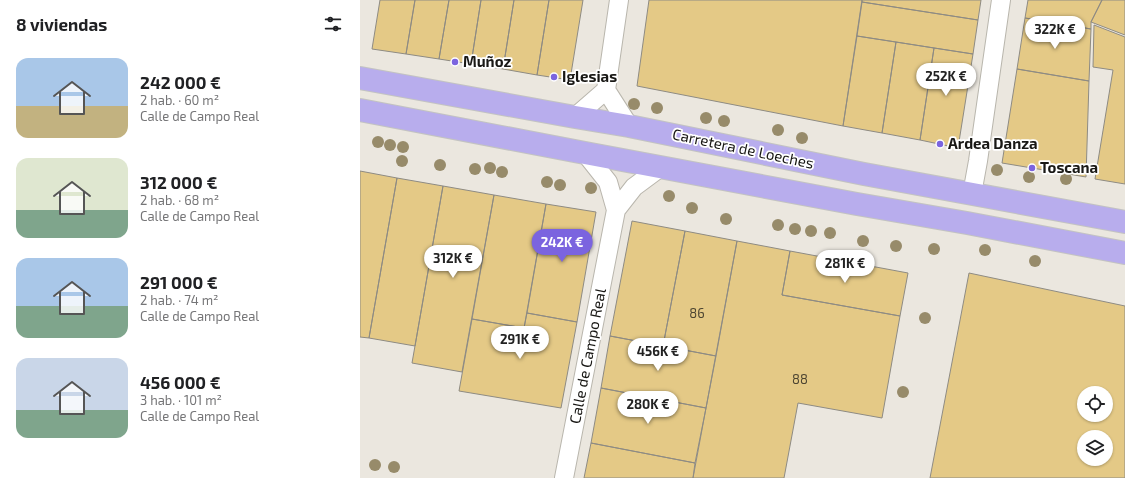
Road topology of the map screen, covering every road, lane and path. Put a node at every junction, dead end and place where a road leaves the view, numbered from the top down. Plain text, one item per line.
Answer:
1 (620, 0) edge
2 (1001, 0) edge
3 (360, 78) edge
4 (606, 90) junction
5 (360, 110) edge
6 (575, 117) junction
7 (629, 126) junction
8 (585, 153) junction
9 (660, 167) junction
10 (972, 194) junction
11 (616, 210) junction
12 (1125, 222) edge
13 (1125, 253) edge
14 (564, 478) edge

1 - 4 street
2 - 10 street
3 - 6 main road, Carretera de Loeches
4 - 6 street
4 - 7 street
5 - 8 main road, Carretera de Loeches
6 - 7 main road, Carretera de Loeches
7 - 10 main road, Carretera de Loeches
8 - 9 main road, Carretera de Loeches
8 - 11 street, Calle de Campo Real
9 - 11 street, Calle de Campo Real
9 - 13 main road, Carretera de Loeches
10 - 12 main road, Carretera de Loeches
11 - 14 street, Calle de Campo Real

